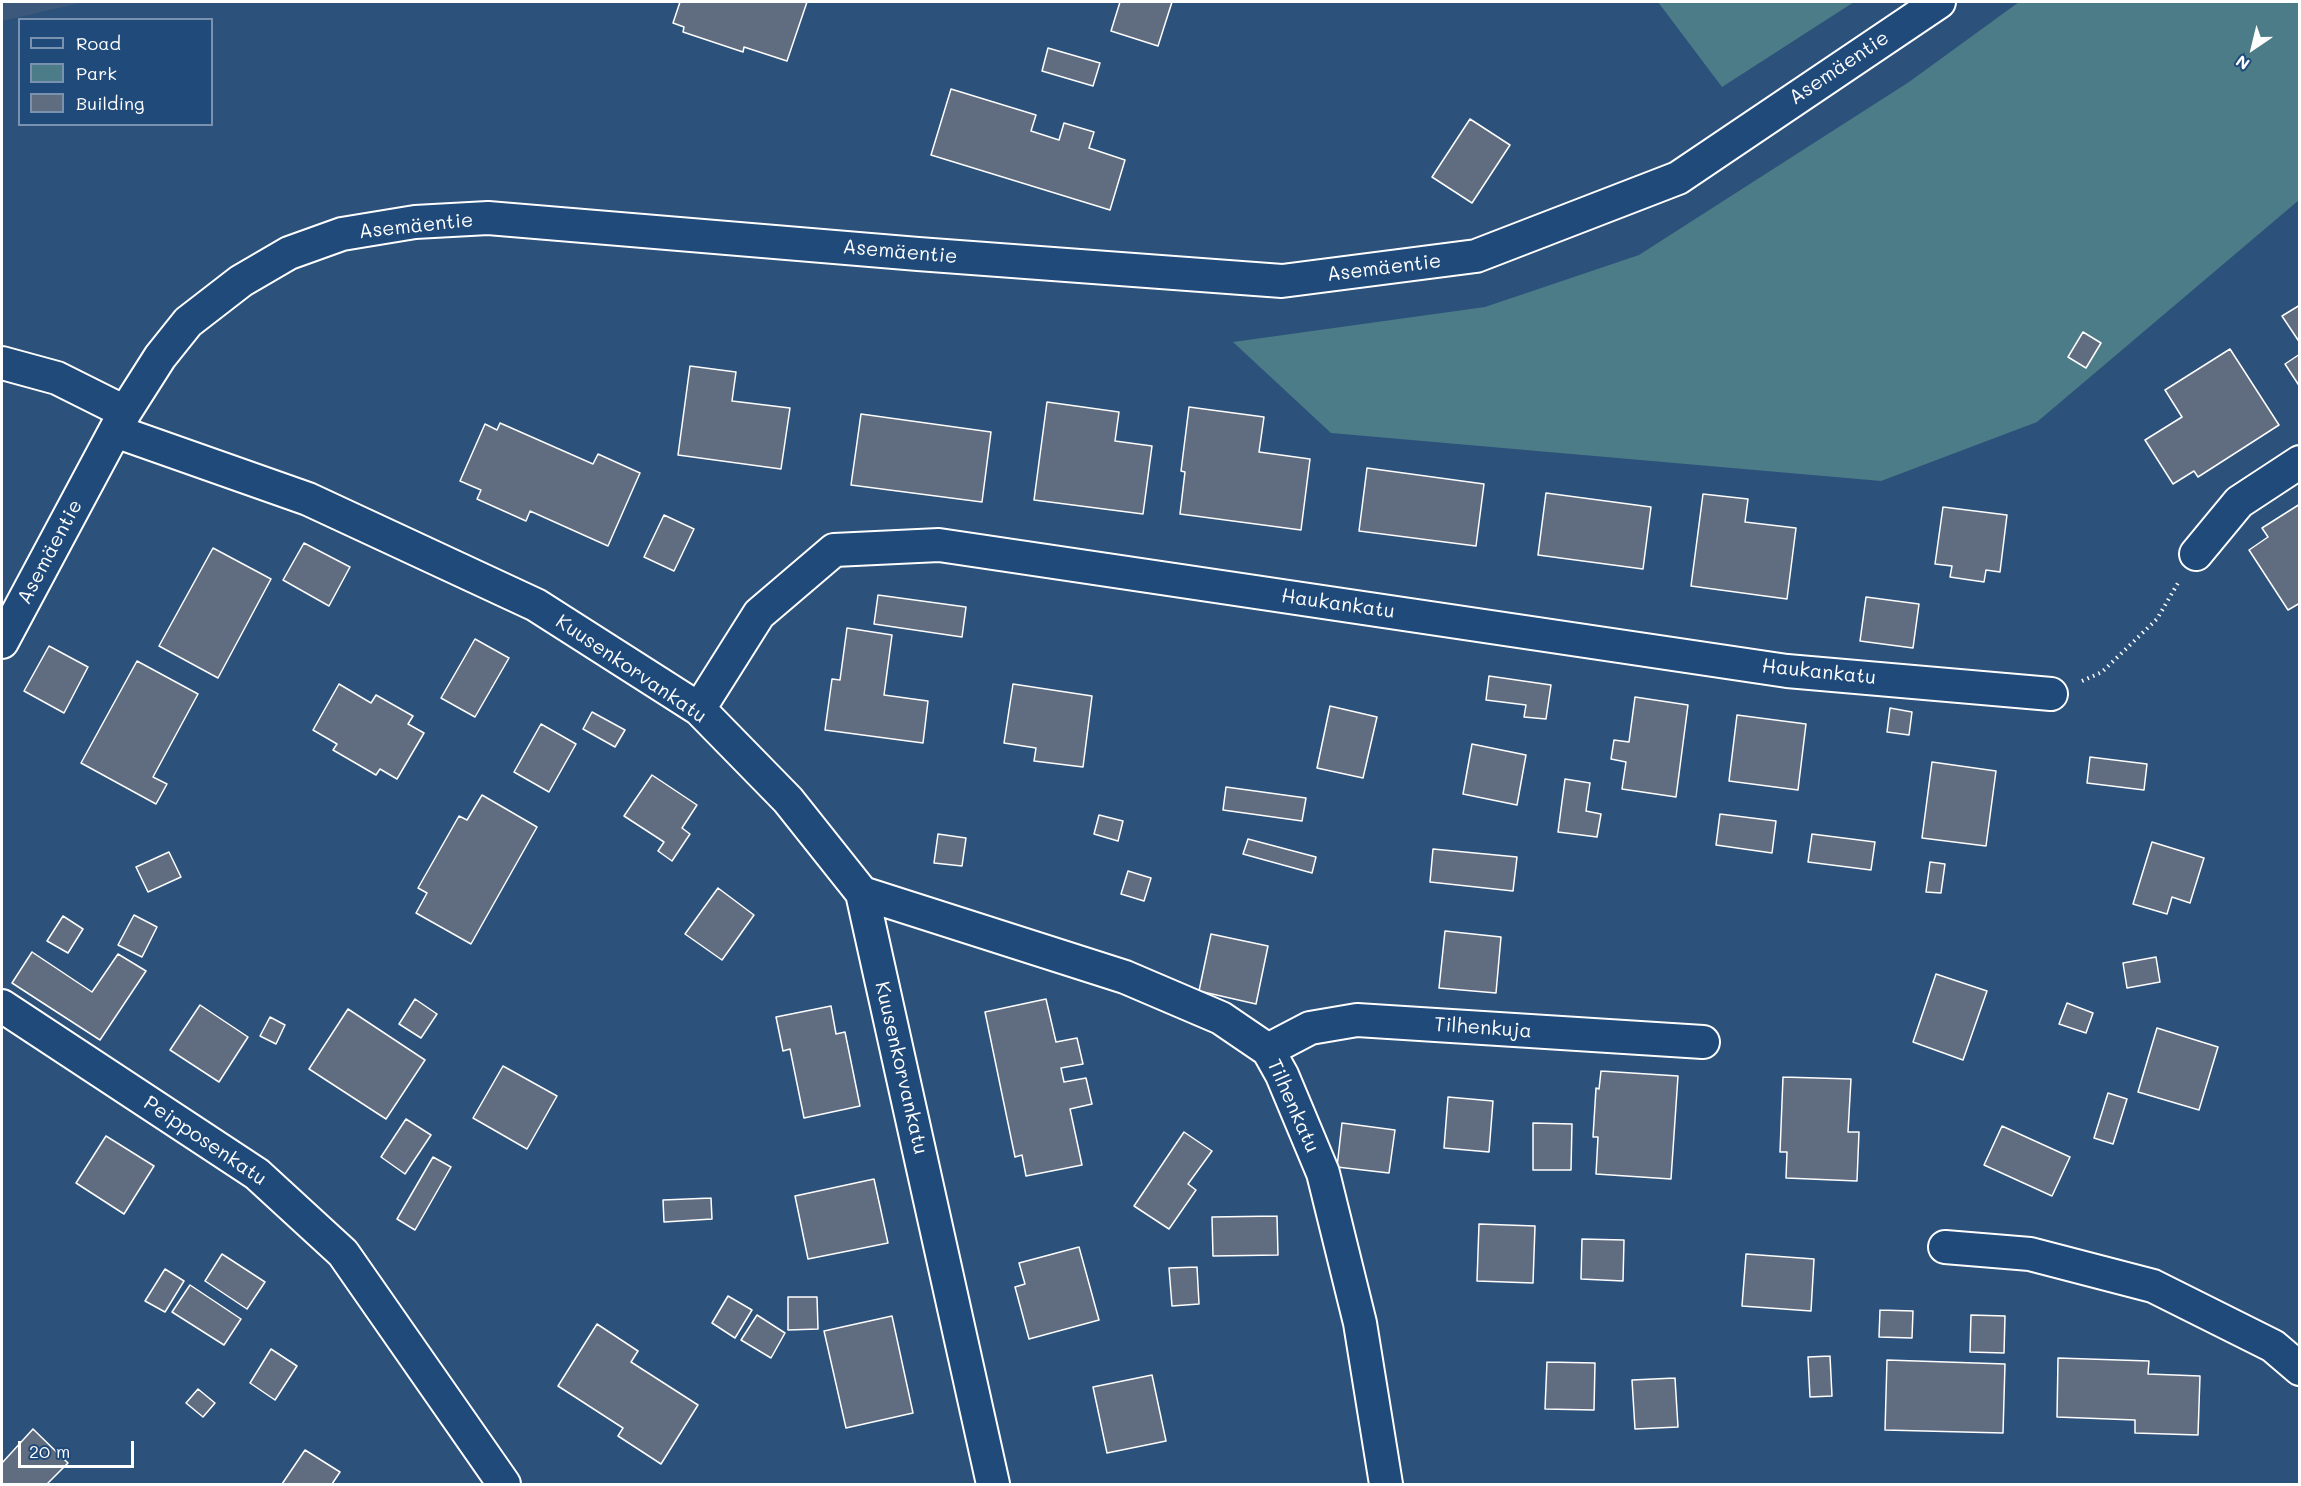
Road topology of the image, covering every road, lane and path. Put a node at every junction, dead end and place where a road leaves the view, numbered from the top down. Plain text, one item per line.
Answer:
1 (1939, 2) edge
2 (2, 363) edge
3 (120, 422) junction
4 (2300, 462) edge
5 (2196, 554) joint
6 (2, 642) edge
7 (2051, 694) joint
8 (699, 710) junction
9 (862, 893) junction
10 (2, 1006) edge
11 (1703, 1042) dead end
12 (1268, 1050) junction
13 (1945, 1247) dead end
14 (2300, 1369) edge
15 (504, 1485) edge
16 (993, 1485) edge
17 (1386, 1485) edge

1 - 3 street, Asemäentie
2 - 3 street, Kuusenkorvankatu
3 - 6 street, Asemäentie
3 - 8 street, Kuusenkorvankatu
4 - 5 street
5 - 7 path
7 - 8 street, Haukankatu
8 - 9 street, Kuusenkorvankatu
9 - 12 street, Tilhenkatu
9 - 16 street, Kuusenkorvankatu
10 - 15 street, Peipposenkatu
11 - 12 street, Tilhenkuja
12 - 17 street, Tilhenkatu
13 - 14 street

